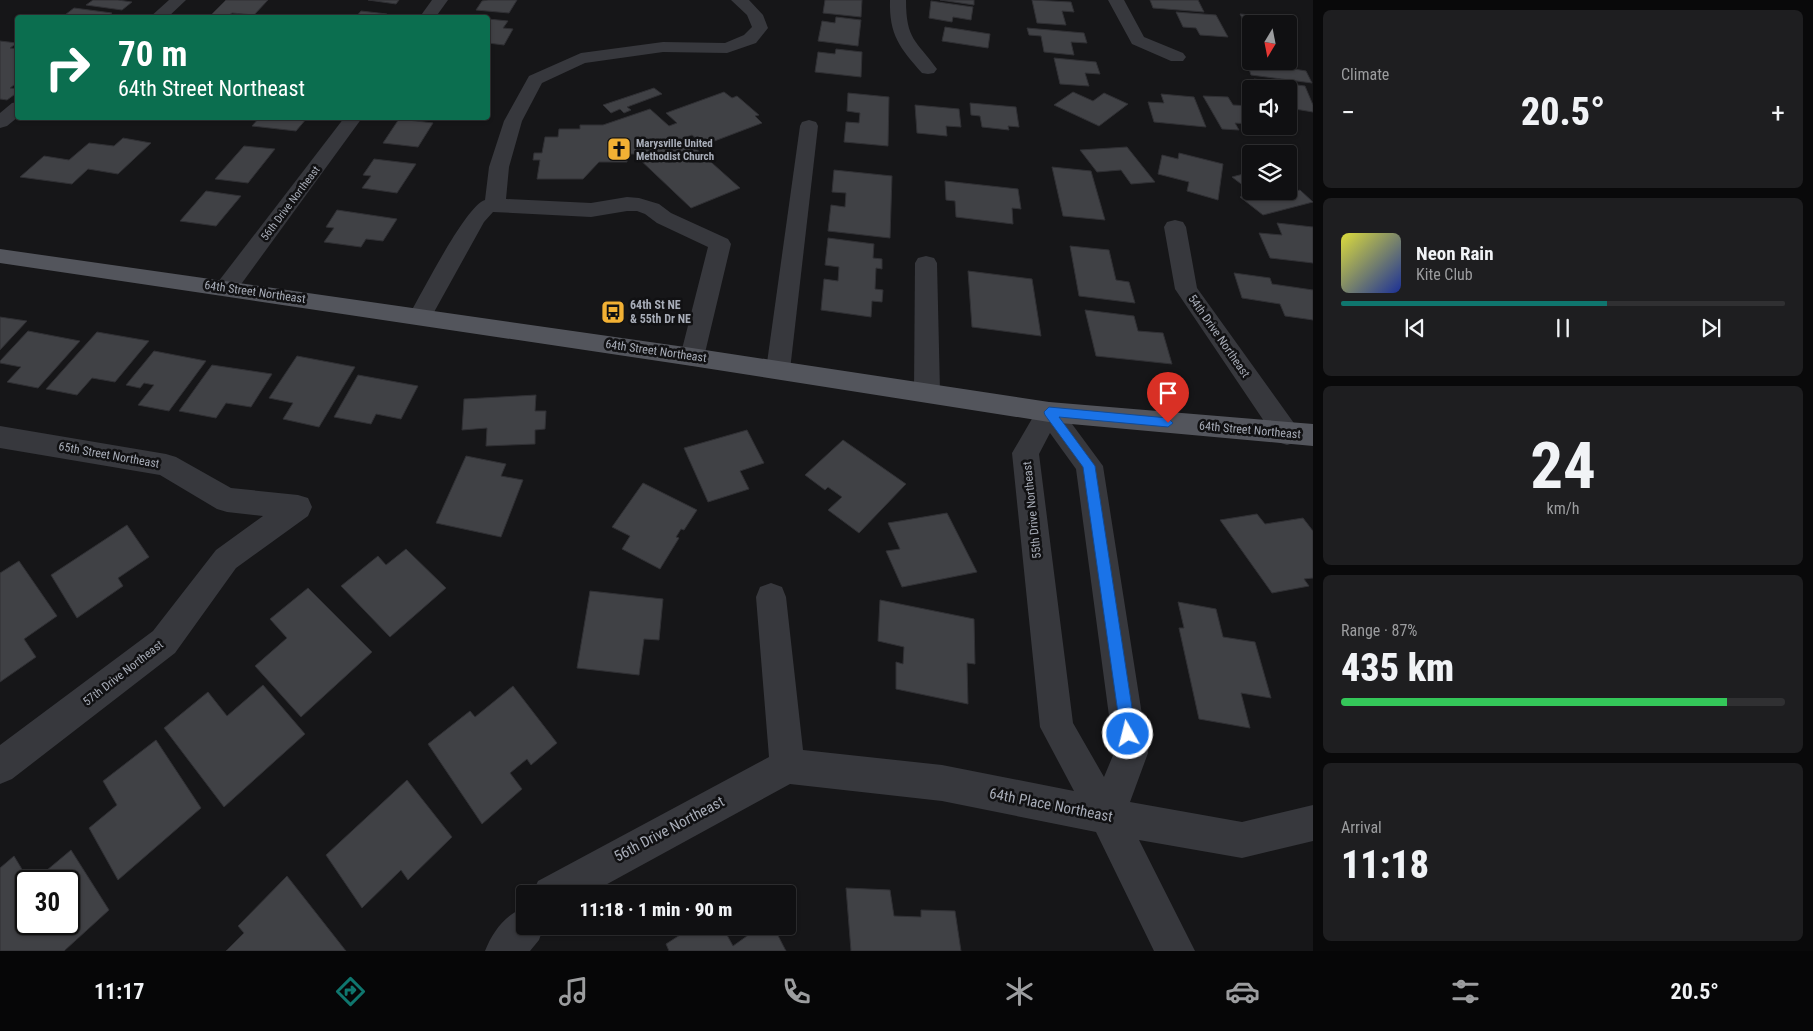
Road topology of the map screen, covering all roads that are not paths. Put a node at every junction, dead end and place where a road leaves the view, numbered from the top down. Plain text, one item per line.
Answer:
1 (178, 0) edge
2 (440, 0) edge
3 (739, 0) edge
4 (898, 0) edge
5 (1116, 0) edge
6 (160, 15) edge
7 (429, 15) edge
8 (1176, 57) dead end
9 (928, 69) dead end
10 (15, 110) edge
11 (352, 120) edge
12 (0, 122) edge
13 (809, 126) dead end
14 (495, 206) junction
15 (1175, 227) dead end
16 (0, 256) edge
17 (926, 263) dead end
18 (226, 288) junction
19 (420, 317) junction
20 (692, 357) junction
21 (778, 370) junction
22 (927, 392) junction
23 (1049, 412) junction
24 (1287, 434) junction
25 (1313, 435) edge
26 (0, 437) edge
27 (298, 507) joint
28 (771, 597) dead end
29 (787, 766) junction
30 (0, 767) edge
31 (1107, 816) junction
32 (1313, 823) edge
33 (568, 885) edge
34 (518, 935) edge
35 (505, 951) edge
36 (1175, 951) edge

1 - 6 street
2 - 7 street
3 - 14 street
4 - 9 street
5 - 8 street
10 - 12 street
11 - 18 street, 56th Drive Northeast
13 - 21 street
14 - 19 street
14 - 20 street
15 - 24 street, 54th Drive Northeast
16 - 18 main road, 64th Street Northeast
17 - 22 street
18 - 19 main road, 64th Street Northeast
19 - 20 main road, 64th Street Northeast
20 - 21 main road, 64th Street Northeast
21 - 22 main road, 64th Street Northeast
22 - 23 main road, 64th Street Northeast
23 - 24 main road, 64th Street Northeast
23 - 31 street
23 - 31 street, 55th Drive Northeast
24 - 25 main road, 64th Street Northeast
26 - 27 street, 65th Street Northeast
27 - 30 street, 57th Drive Northeast
28 - 29 street
29 - 31 street, 64th Place Northeast
29 - 33 street, 56th Drive Northeast
31 - 32 street, 64th Place Northeast
31 - 36 street, 55th Drive Northeast
34 - 35 street

